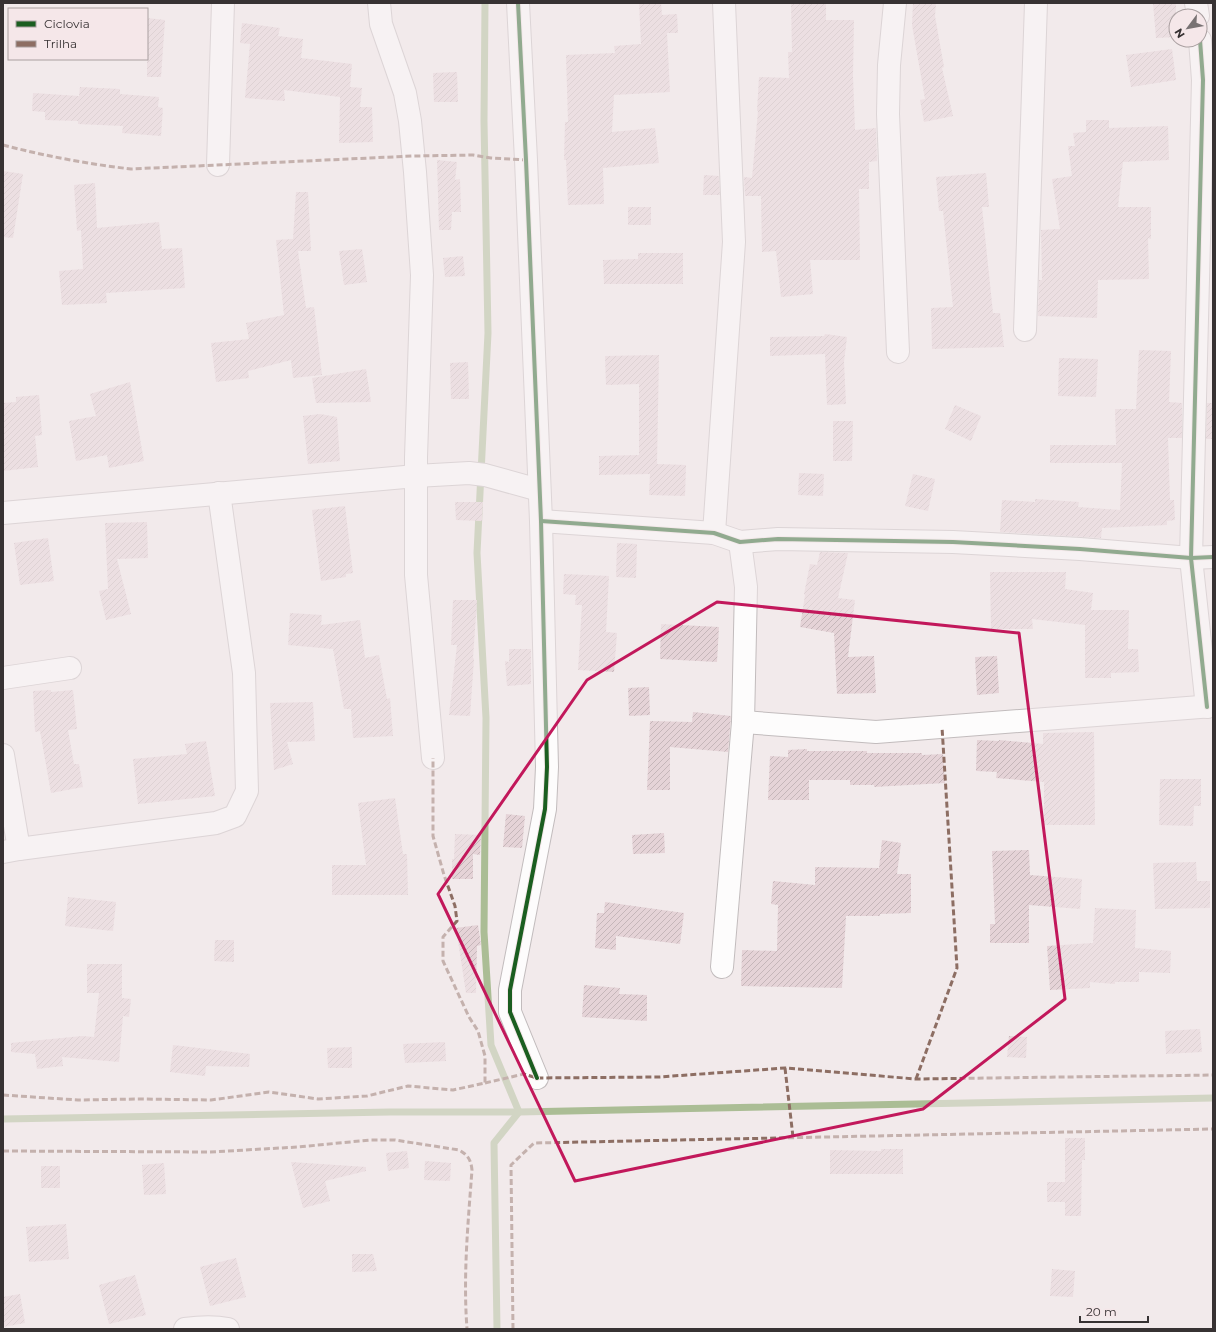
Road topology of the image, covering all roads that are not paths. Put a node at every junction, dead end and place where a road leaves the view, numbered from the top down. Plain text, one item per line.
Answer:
1 (223, 3) edge
2 (379, 3) edge
3 (518, 3) edge
4 (724, 3) edge
5 (895, 3) edge
6 (1036, 3) edge
7 (1201, 48) edge
8 (218, 166) dead end
9 (1025, 330) dead end
10 (898, 352) dead end
11 (416, 476) junction
12 (539, 490) junction
13 (219, 493) junction
14 (3, 513) edge
15 (541, 522) junction
16 (714, 533) junction
17 (740, 542) junction
18 (1213, 557) edge
19 (1191, 558) junction
20 (70, 668) dead end
21 (3, 678) edge
22 (1210, 706) edge
23 (743, 722) junction
24 (3, 755) edge
25 (433, 758) dead end
26 (11, 851) edge
27 (722, 967) dead end
28 (537, 1078) dead end
29 (185, 1329) edge
30 (228, 1329) edge

1 - 8 street
2 - 11 street
3 - 12 street
4 - 16 street
5 - 10 street
6 - 9 street
7 - 19 street
11 - 12 street
11 - 13 street
11 - 25 street
12 - 15 street
13 - 14 street
13 - 26 street
15 - 16 street
15 - 28 street
16 - 17 street
17 - 19 street
17 - 23 street
18 - 19 street
19 - 22 street
20 - 21 street
22 - 23 street
23 - 27 street
24 - 26 street
29 - 30 street

